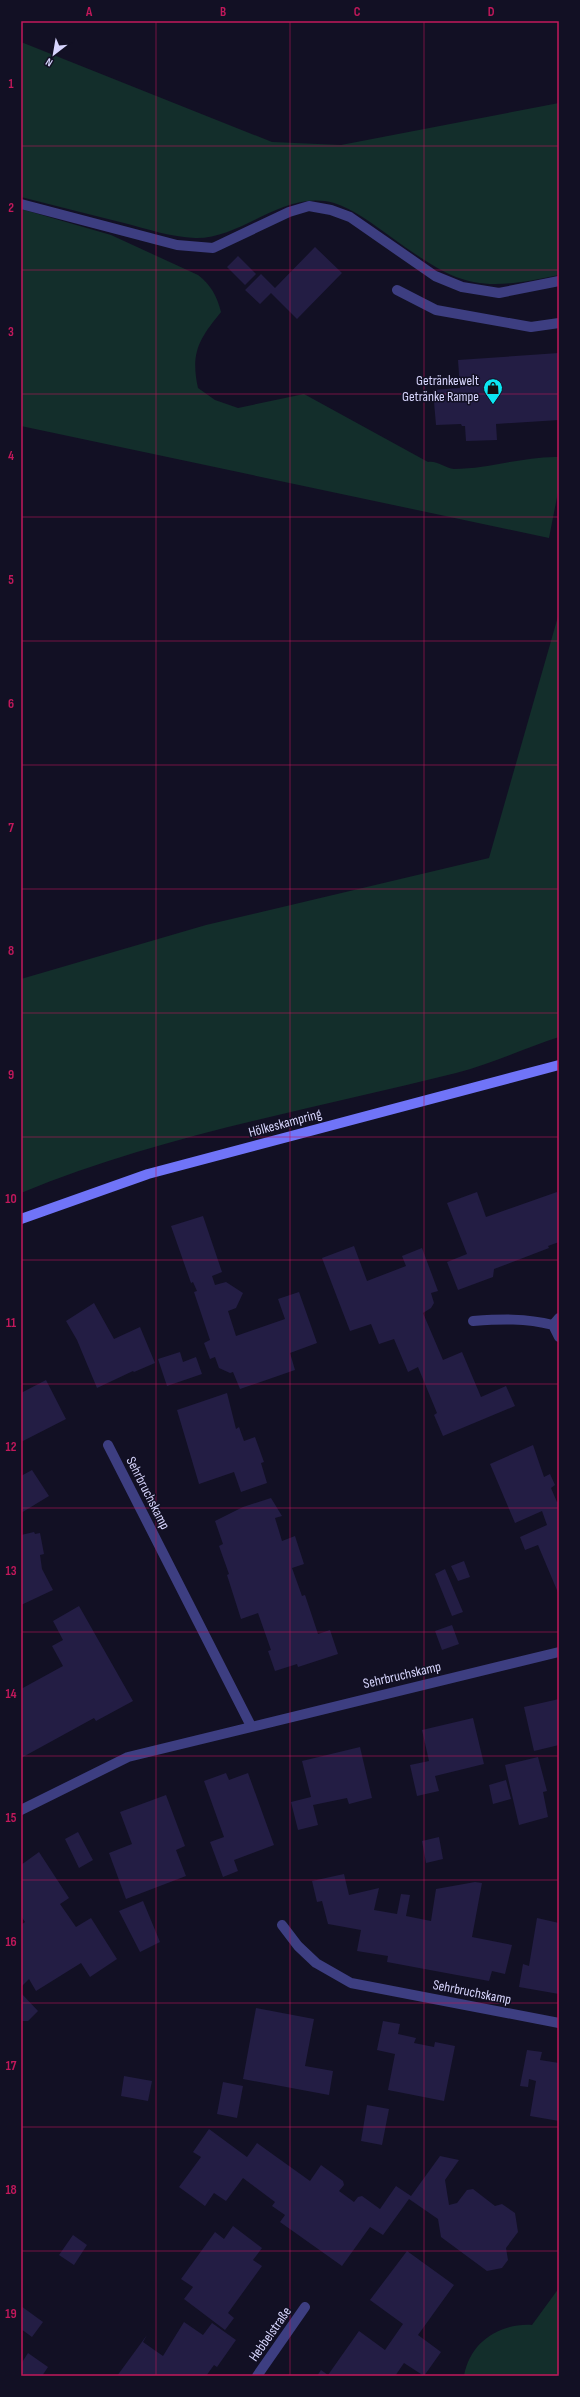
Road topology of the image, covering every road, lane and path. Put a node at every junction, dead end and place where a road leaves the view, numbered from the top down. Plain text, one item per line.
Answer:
1 (21, 204) edge
2 (559, 281) edge
3 (397, 290) dead end
4 (559, 323) edge
5 (559, 1065) edge
6 (21, 1219) edge
7 (473, 1321) dead end
8 (556, 1321) edge
9 (559, 1337) edge
10 (108, 1445) dead end
11 (559, 1652) edge
12 (251, 1726) junction
13 (21, 1810) edge
14 (282, 1925) dead end
15 (559, 2023) edge
16 (305, 2307) dead end
17 (257, 2376) edge

1 - 2 street
3 - 4 street
5 - 6 main road, Hölkeskampring
7 - 8 street
8 - 9 street
10 - 12 street, Sehrbruchskamp
11 - 12 street, Sehrbruchskamp
12 - 13 street, Sehrbruchskamp
14 - 15 street, Sehrbruchskamp
16 - 17 street, Hebbelstraße

